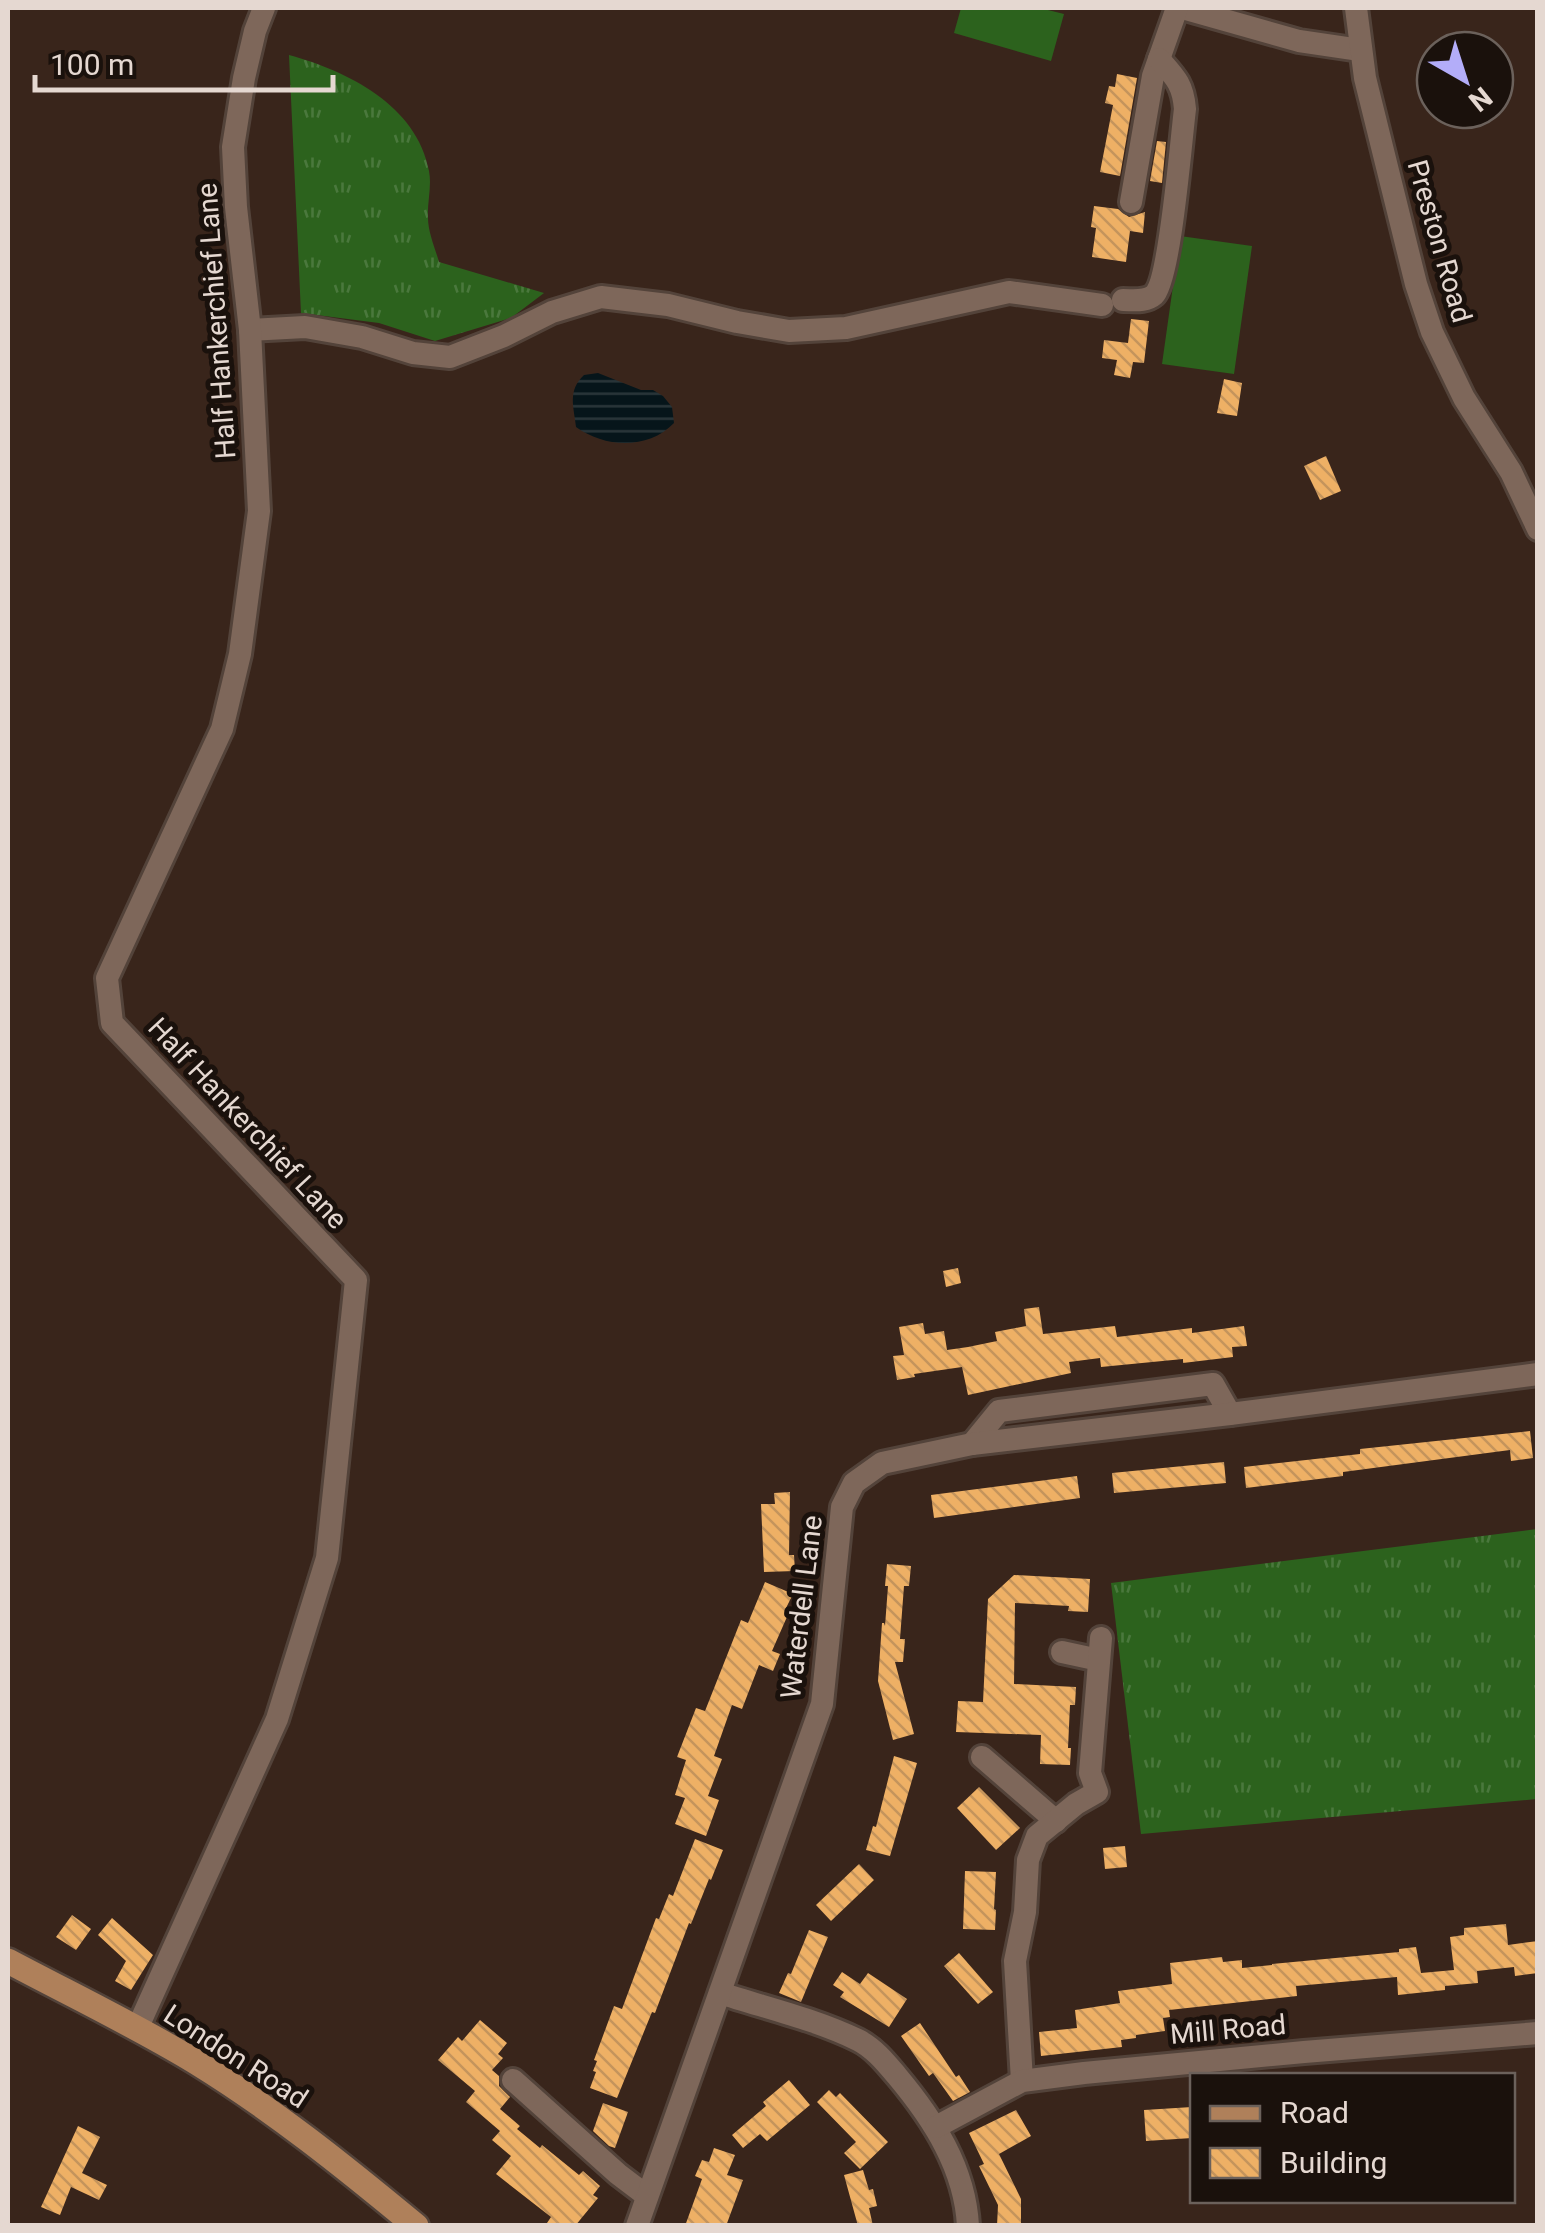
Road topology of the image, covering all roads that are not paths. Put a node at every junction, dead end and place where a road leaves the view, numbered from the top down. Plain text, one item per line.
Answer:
1 (264, 8) edge
2 (1180, 8) edge
3 (1356, 8) edge
4 (1360, 50) junction
5 (1159, 59) junction
6 (1146, 110) junction
7 (1184, 114) junction
8 (1131, 202) dead end
9 (250, 330) junction
10 (1538, 529) edge
11 (1538, 1374) edge
12 (1230, 1414) junction
13 (972, 1444) junction
14 (1062, 1652) dead end
15 (982, 1757) dead end
16 (1056, 1821) junction
17 (8, 1961) edge
18 (720, 1993) junction
19 (137, 2029) junction
20 (1538, 2033) edge
21 (513, 2080) dead end
22 (1022, 2081) junction
23 (936, 2128) junction
24 (648, 2196) junction
25 (416, 2226) edge
26 (637, 2226) edge
27 (968, 2226) edge

1 - 9 street, Half Hankerchief Lane
2 - 4 street
2 - 5 street
3 - 4 street, Preston Road
4 - 10 street, Preston Road
5 - 6 street
5 - 7 street
6 - 7 street
6 - 8 street
7 - 9 street
9 - 19 street, Half Hankerchief Lane
11 - 12 street, Waterdell Lane
12 - 13 street, Waterdell Lane
12 - 13 street
13 - 18 street, Waterdell Lane
14 - 16 street
15 - 16 street
16 - 22 street
17 - 19 main road, London Road
18 - 23 street
18 - 24 street, Waterdell Lane
19 - 25 main road, London Road
20 - 22 street, Mill Road
21 - 24 street
22 - 23 street, Mill Road
23 - 27 street
24 - 26 street, Waterdell Lane

